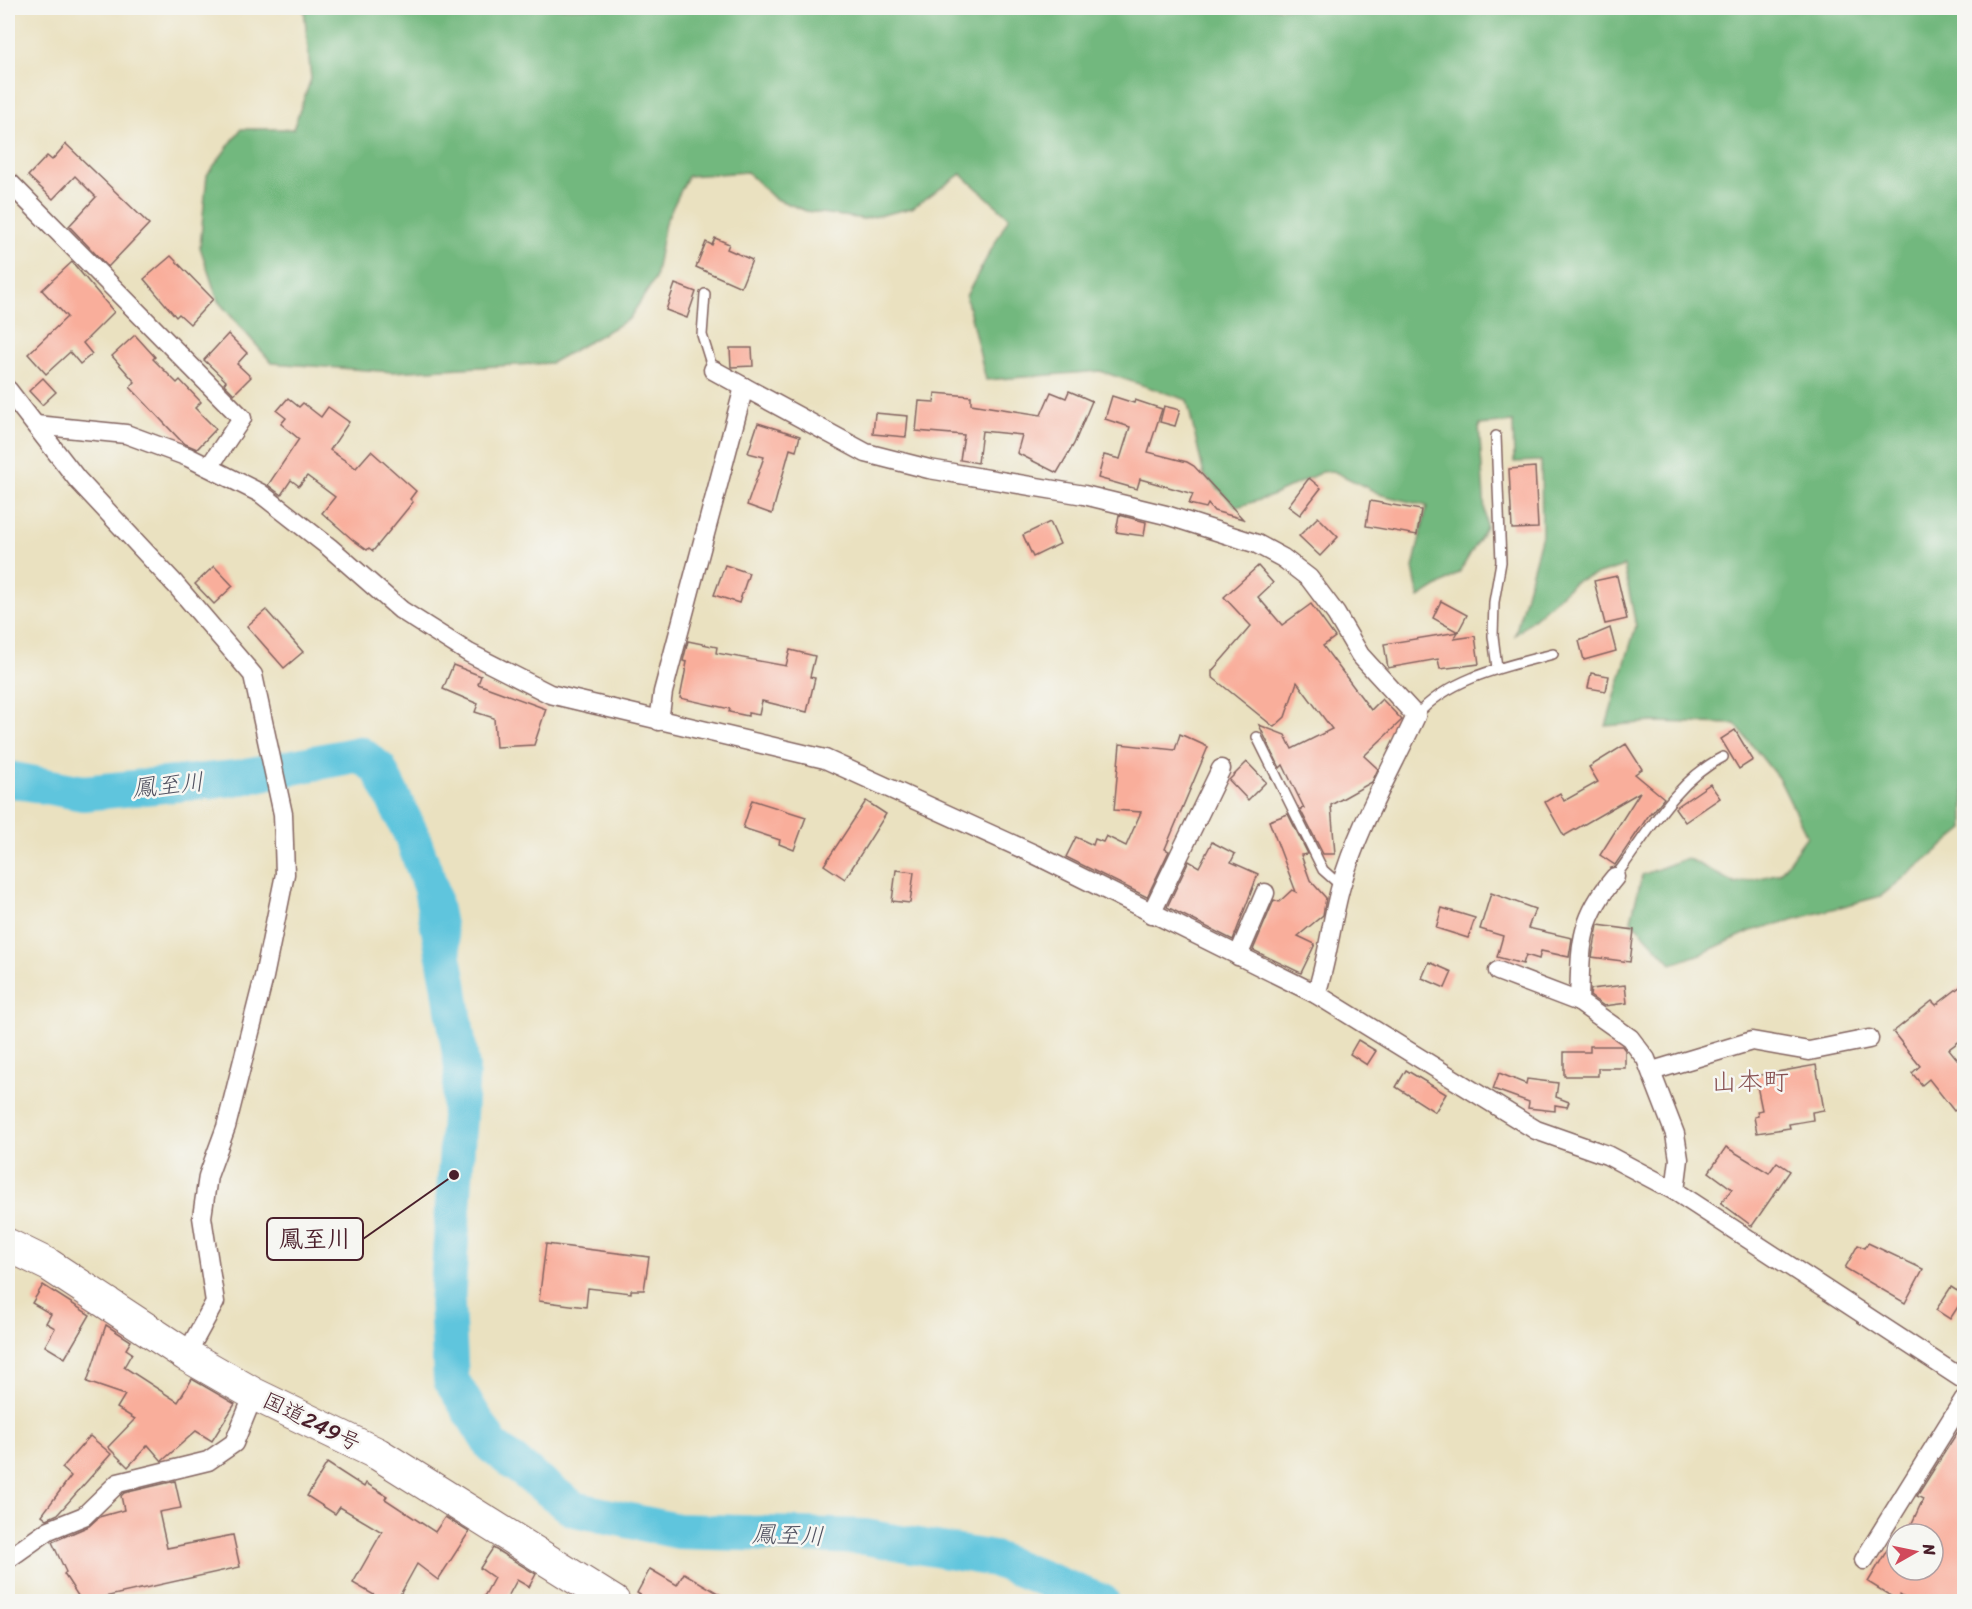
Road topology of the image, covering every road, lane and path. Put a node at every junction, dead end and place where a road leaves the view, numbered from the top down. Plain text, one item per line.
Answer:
1 (10, 183) dead end
2 (705, 294) dead end
3 (713, 370) joint
4 (744, 387) junction
5 (8, 390) edge
6 (36, 425) junction
7 (1496, 436) dead end
8 (209, 467) junction
9 (1553, 654) dead end
10 (1497, 668) junction
11 (1416, 716) junction
12 (658, 721) junction
13 (1257, 737) dead end
14 (1724, 757) dead end
15 (1221, 769) dead end
16 (1615, 877) joint
17 (1341, 886) junction
18 (1265, 893) dead end
19 (1152, 914) junction
20 (1238, 956) junction
21 (1498, 971) dead end
22 (1316, 994) junction
23 (1579, 1002) junction
24 (1869, 1039) dead end
25 (1652, 1071) junction
26 (1675, 1191) junction
27 (8, 1245) edge
28 (186, 1355) junction
29 (1965, 1380) edge
30 (255, 1394) junction
31 (1965, 1399) edge
32 (8, 1558) edge
33 (1864, 1560) dead end
34 (614, 1602) edge

1 - 8 street
2 - 3 lane
3 - 4 street
4 - 11 street
4 - 12 street
5 - 6 street
6 - 8 street
6 - 28 street
7 - 10 lane
8 - 12 street
9 - 10 lane
10 - 11 lane
11 - 17 street
12 - 19 street
13 - 17 lane
14 - 16 lane
15 - 19 street
16 - 23 street
17 - 22 street
18 - 20 street
19 - 20 street
20 - 22 street
21 - 23 street
22 - 26 street
23 - 25 street
24 - 25 street
25 - 26 street
26 - 29 street
27 - 28 highway, 国道249号
28 - 30 highway, 国道249号
30 - 32 street
30 - 34 highway, 国道249号
31 - 33 street

